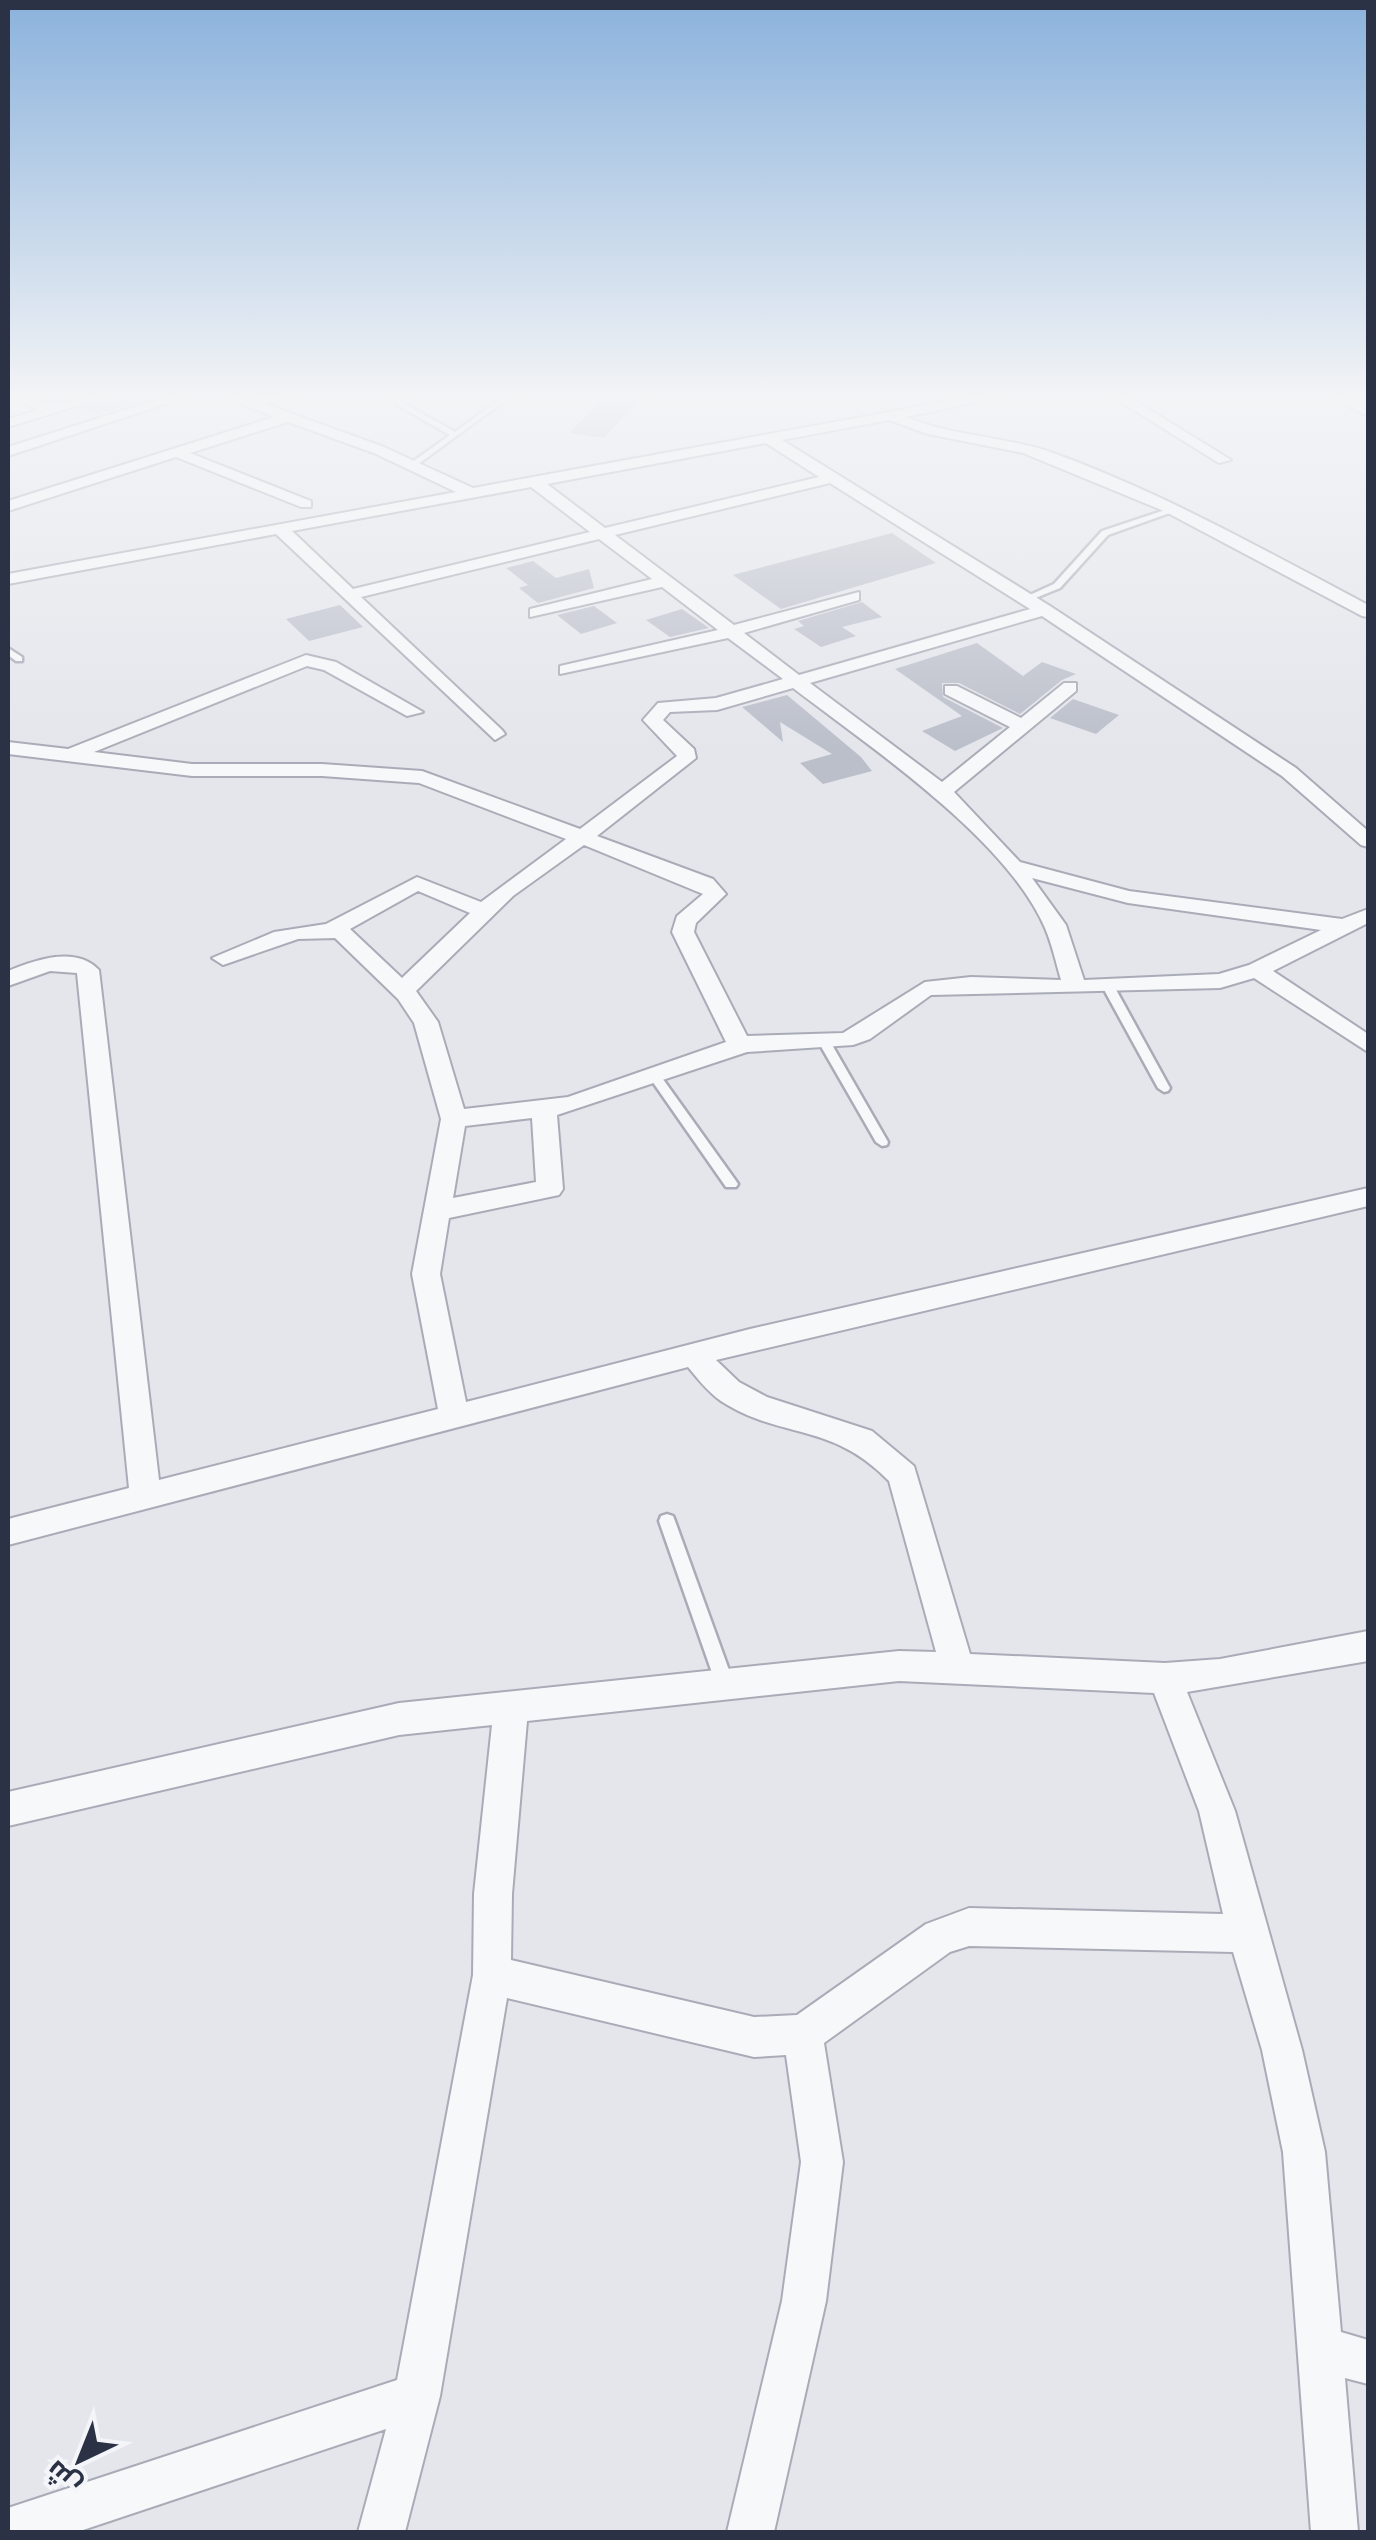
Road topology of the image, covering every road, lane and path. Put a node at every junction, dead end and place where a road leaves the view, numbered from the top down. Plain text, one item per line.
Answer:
1 (364, 513) edge
2 (573, 513) edge
3 (690, 513) edge
4 (887, 513) edge
5 (1166, 513) edge
6 (1179, 513) edge
7 (279, 528) junction
8 (601, 534) junction
9 (8, 579) edge
10 (662, 582) junction
11 (349, 595) junction
12 (853, 596) dead end
13 (1026, 599) junction
14 (1044, 610) junction
15 (536, 612) dead end
16 (1368, 612) edge
17 (730, 632) junction
18 (8, 651) edge
19 (20, 659) dead end
20 (566, 670) dead end
21 (798, 682) junction
22 (1070, 686) dead end
23 (951, 690) dead end
24 (414, 712) dead end
25 (1023, 726) junction
26 (495, 734) dead end
27 (8, 748) edge
28 (70, 756) junction
29 (942, 792) junction
30 (582, 835) junction
31 (1368, 840) edge
32 (1013, 866) junction
33 (483, 911) junction
34 (1368, 915) edge
35 (1343, 926) junction
36 (331, 930) junction
37 (223, 958) dead end
38 (1257, 970) junction
39 (8, 978) edge
40 (1108, 986) junction
41 (1075, 987) junction
42 (402, 990) junction
43 (825, 1043) junction
44 (739, 1045) junction
45 (1368, 1045) edge
46 (656, 1078) junction
47 (1164, 1088) dead end
48 (544, 1109) junction
49 (454, 1119) junction
50 (882, 1142) dead end
51 (731, 1184) dead end
52 (1368, 1197) edge
53 (436, 1211) junction
54 (694, 1355) junction
55 (454, 1417) junction
56 (146, 1497) junction
57 (667, 1521) dead end
58 (8, 1532) edge
59 (1368, 1646) edge
60 (957, 1669) junction
61 (1164, 1678) junction
62 (726, 1684) junction
63 (511, 1706) junction
64 (8, 1809) edge
65 (1246, 1932) junction
66 (492, 1975) junction
67 (803, 2034) junction
68 (1321, 2349) junction
69 (1368, 2362) edge
70 (416, 2396) junction
71 (8, 2532) edge
72 (382, 2532) edge
73 (751, 2532) edge
74 (1335, 2532) edge

1 - 7 street
2 - 8 street
3 - 8 street
4 - 13 street
5 - 13 lane
6 - 16 street
7 - 9 street
7 - 11 street
8 - 10 street
8 - 11 street
10 - 15 street
10 - 17 street
11 - 26 street
12 - 17 street
13 - 14 street
14 - 21 street
14 - 31 street
17 - 20 street
17 - 21 street
18 - 19 lane
21 - 29 street
21 - 30 street
22 - 25 street
23 - 25 street
24 - 28 street
25 - 29 street
27 - 28 street
28 - 30 street
29 - 32 street
30 - 33 street
30 - 44 street
32 - 35 street
32 - 41 street
33 - 36 street
33 - 42 street
34 - 35 street
35 - 38 street
36 - 37 street
36 - 42 street
38 - 40 street
38 - 45 street
39 - 56 street
40 - 41 street
40 - 47 lane
41 - 43 street
42 - 49 street
43 - 44 street
43 - 50 lane
44 - 46 street
46 - 48 street
46 - 51 lane
48 - 49 street
48 - 53 street
49 - 53 street
52 - 54 street
53 - 55 street
54 - 55 street
54 - 60 street
55 - 56 street
56 - 58 street
57 - 62 lane
59 - 61 street
60 - 61 street
60 - 62 street
61 - 65 street
62 - 63 street
63 - 64 street
63 - 66 street
65 - 67 street
65 - 68 street
66 - 67 street
66 - 70 street
67 - 73 street
68 - 69 street
68 - 74 street
70 - 71 street
70 - 72 street

